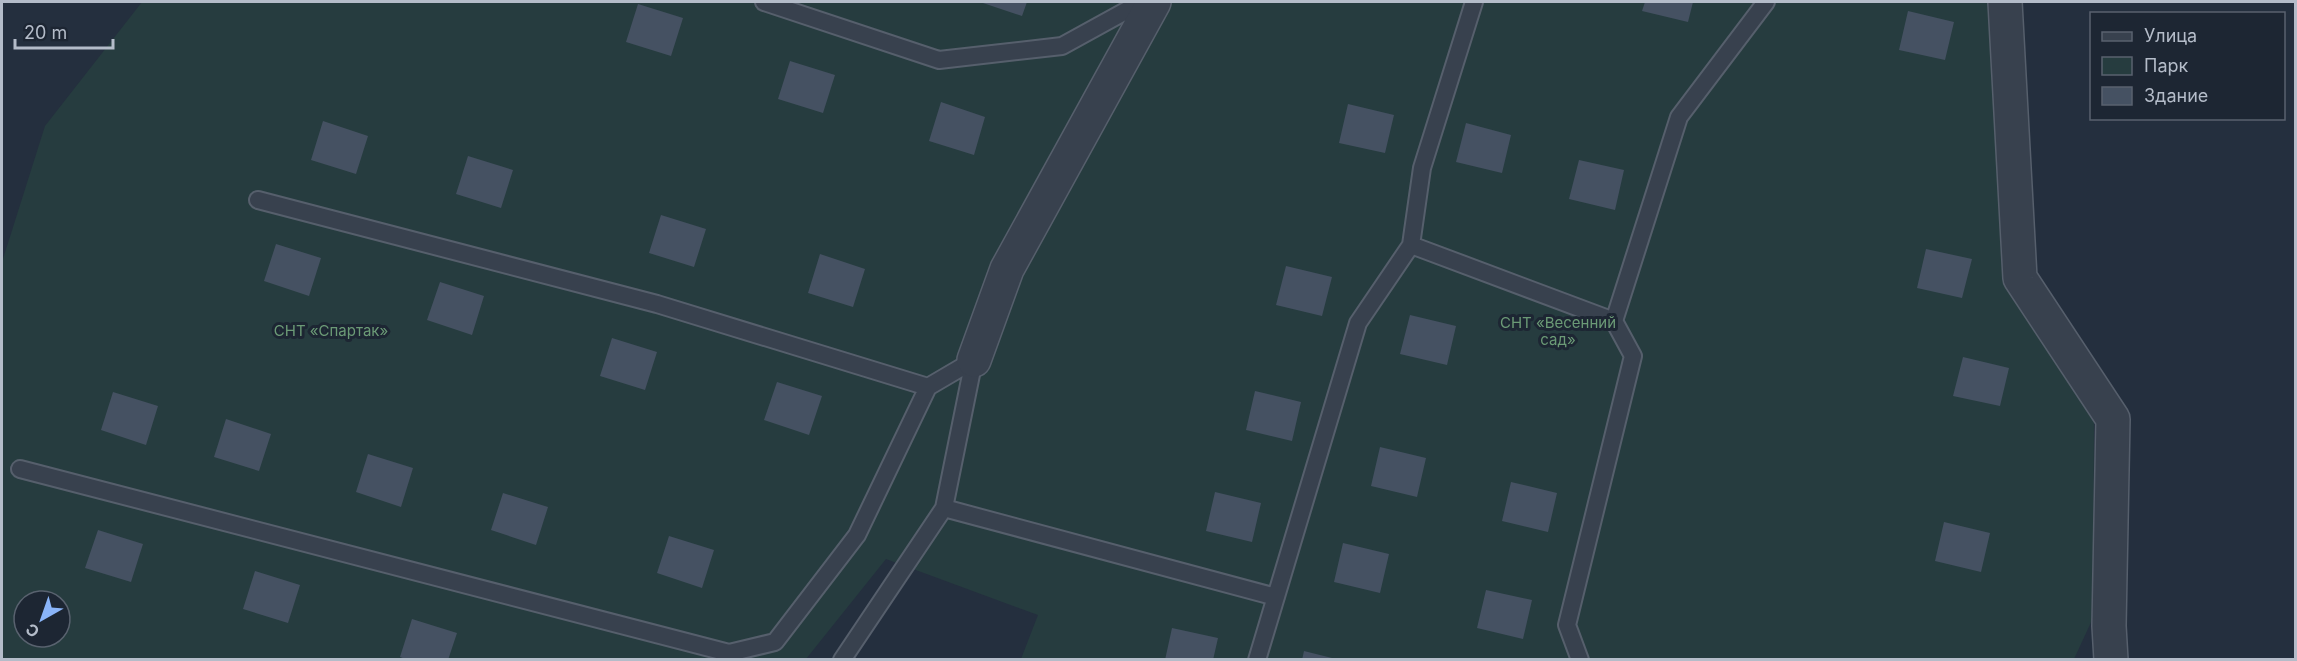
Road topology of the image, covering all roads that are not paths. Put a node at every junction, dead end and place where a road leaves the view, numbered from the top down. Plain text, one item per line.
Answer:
1 (764, 2) edge
2 (1142, 2) edge
3 (1154, 2) edge
4 (1474, 2) edge
5 (1766, 2) edge
6 (2005, 2) edge
7 (258, 201) dead end
8 (1411, 245) junction
9 (1614, 321) junction
10 (974, 360) junction
11 (928, 387) junction
12 (20, 469) dead end
13 (944, 508) junction
14 (1276, 597) junction
15 (775, 642) junction
16 (754, 660) edge
17 (842, 660) edge
18 (1257, 660) edge
19 (1580, 660) edge
20 (2111, 660) edge

1 - 2 lane
3 - 10 street
4 - 8 lane
5 - 9 lane
6 - 20 street
7 - 11 lane
8 - 9 lane
8 - 14 lane
9 - 19 lane
10 - 11 lane
10 - 13 lane
11 - 15 lane
12 - 15 lane
13 - 14 lane
13 - 17 lane
14 - 18 lane
15 - 16 lane

